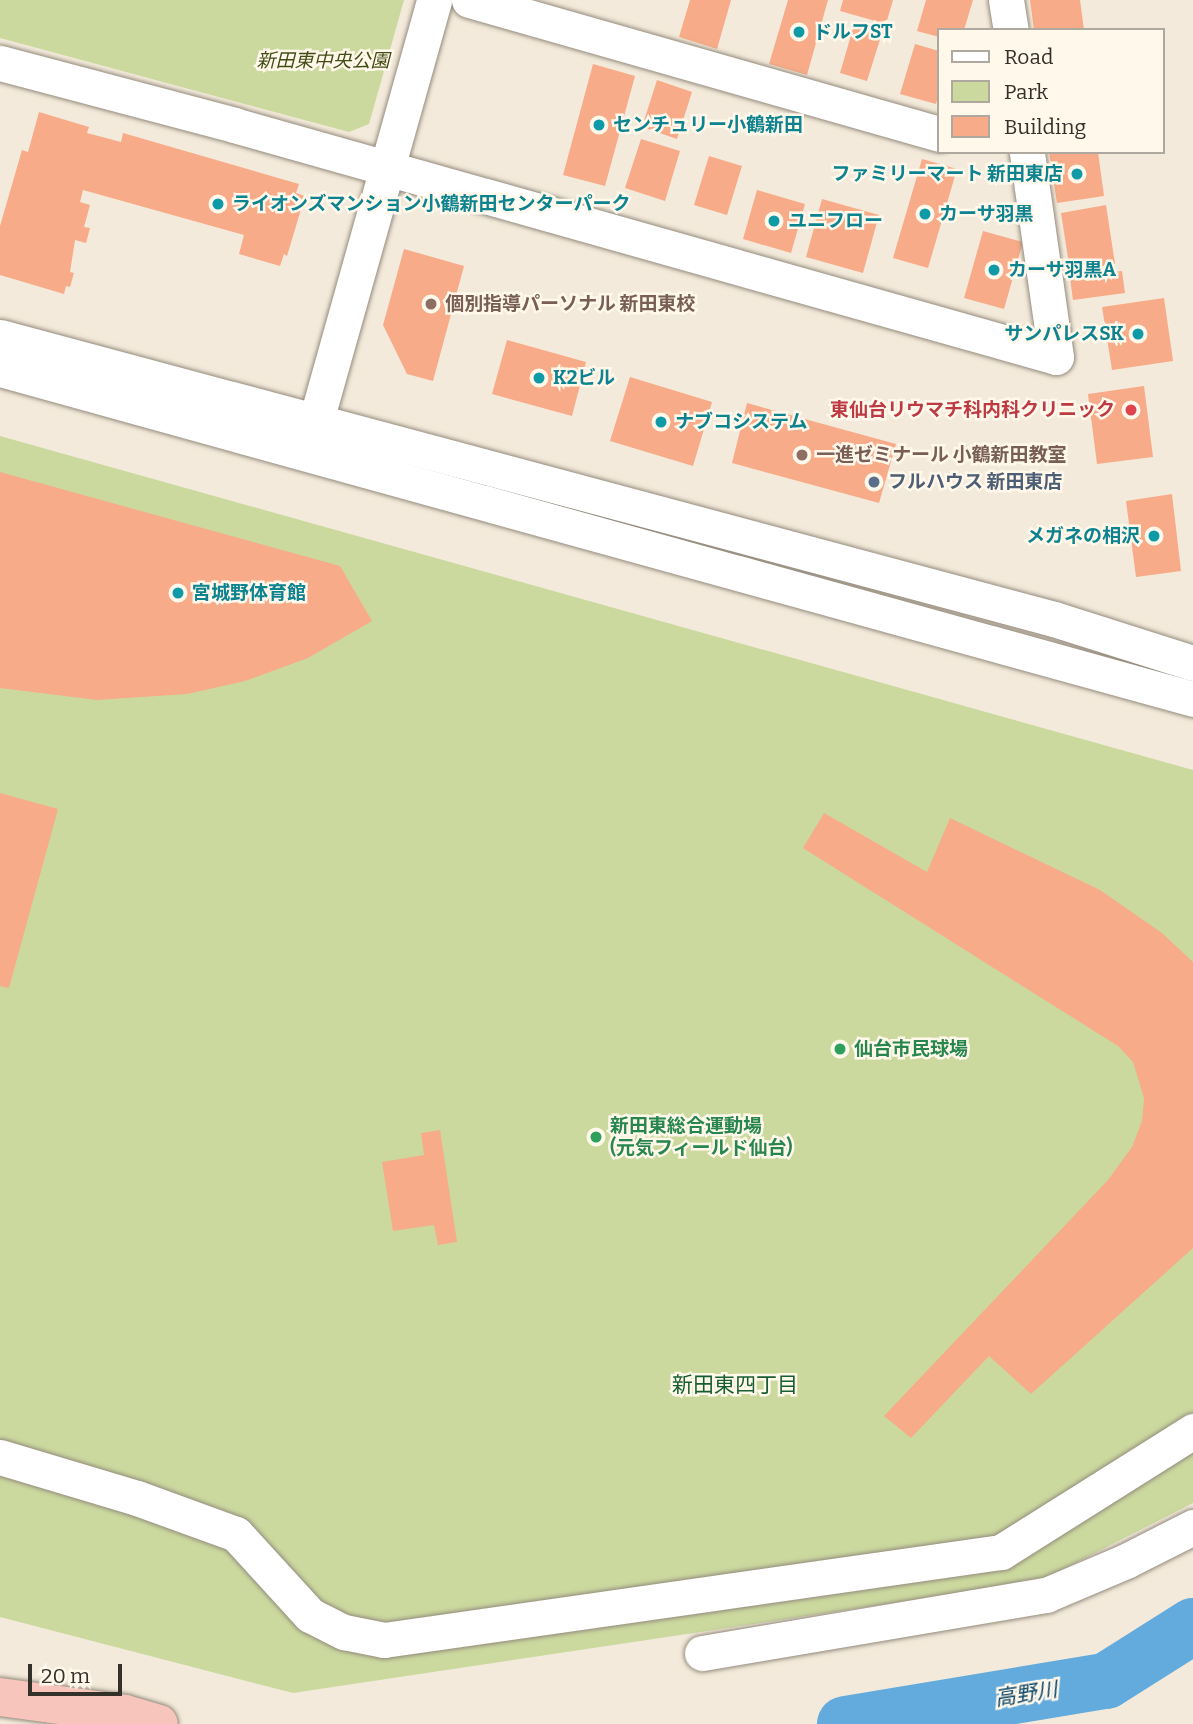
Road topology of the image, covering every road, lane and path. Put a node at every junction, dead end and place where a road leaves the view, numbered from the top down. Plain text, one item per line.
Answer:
1 (434, 0) edge
2 (469, 0) edge
3 (1006, 0) edge
4 (1010, 28) edge
5 (0, 63) edge
6 (937, 133) edge
7 (1019, 155) edge
8 (386, 169) junction
9 (0, 337) edge
10 (0, 369) edge
11 (312, 436) junction
12 (1193, 663) edge
13 (1193, 699) edge
14 (1193, 1431) edge
15 (0, 1457) edge
16 (1193, 1527) edge
17 (702, 1654) dead end
18 (0, 1697) edge
19 (62, 1724) edge
20 (159, 1724) edge

1 - 8 street
2 - 6 street
3 - 4 street
5 - 8 street
7 - 8 street
8 - 11 street
9 - 11 street
10 - 11 street
11 - 12 street
11 - 13 street
14 - 15 street
16 - 17 street
18 - 19 highway
18 - 20 highway

